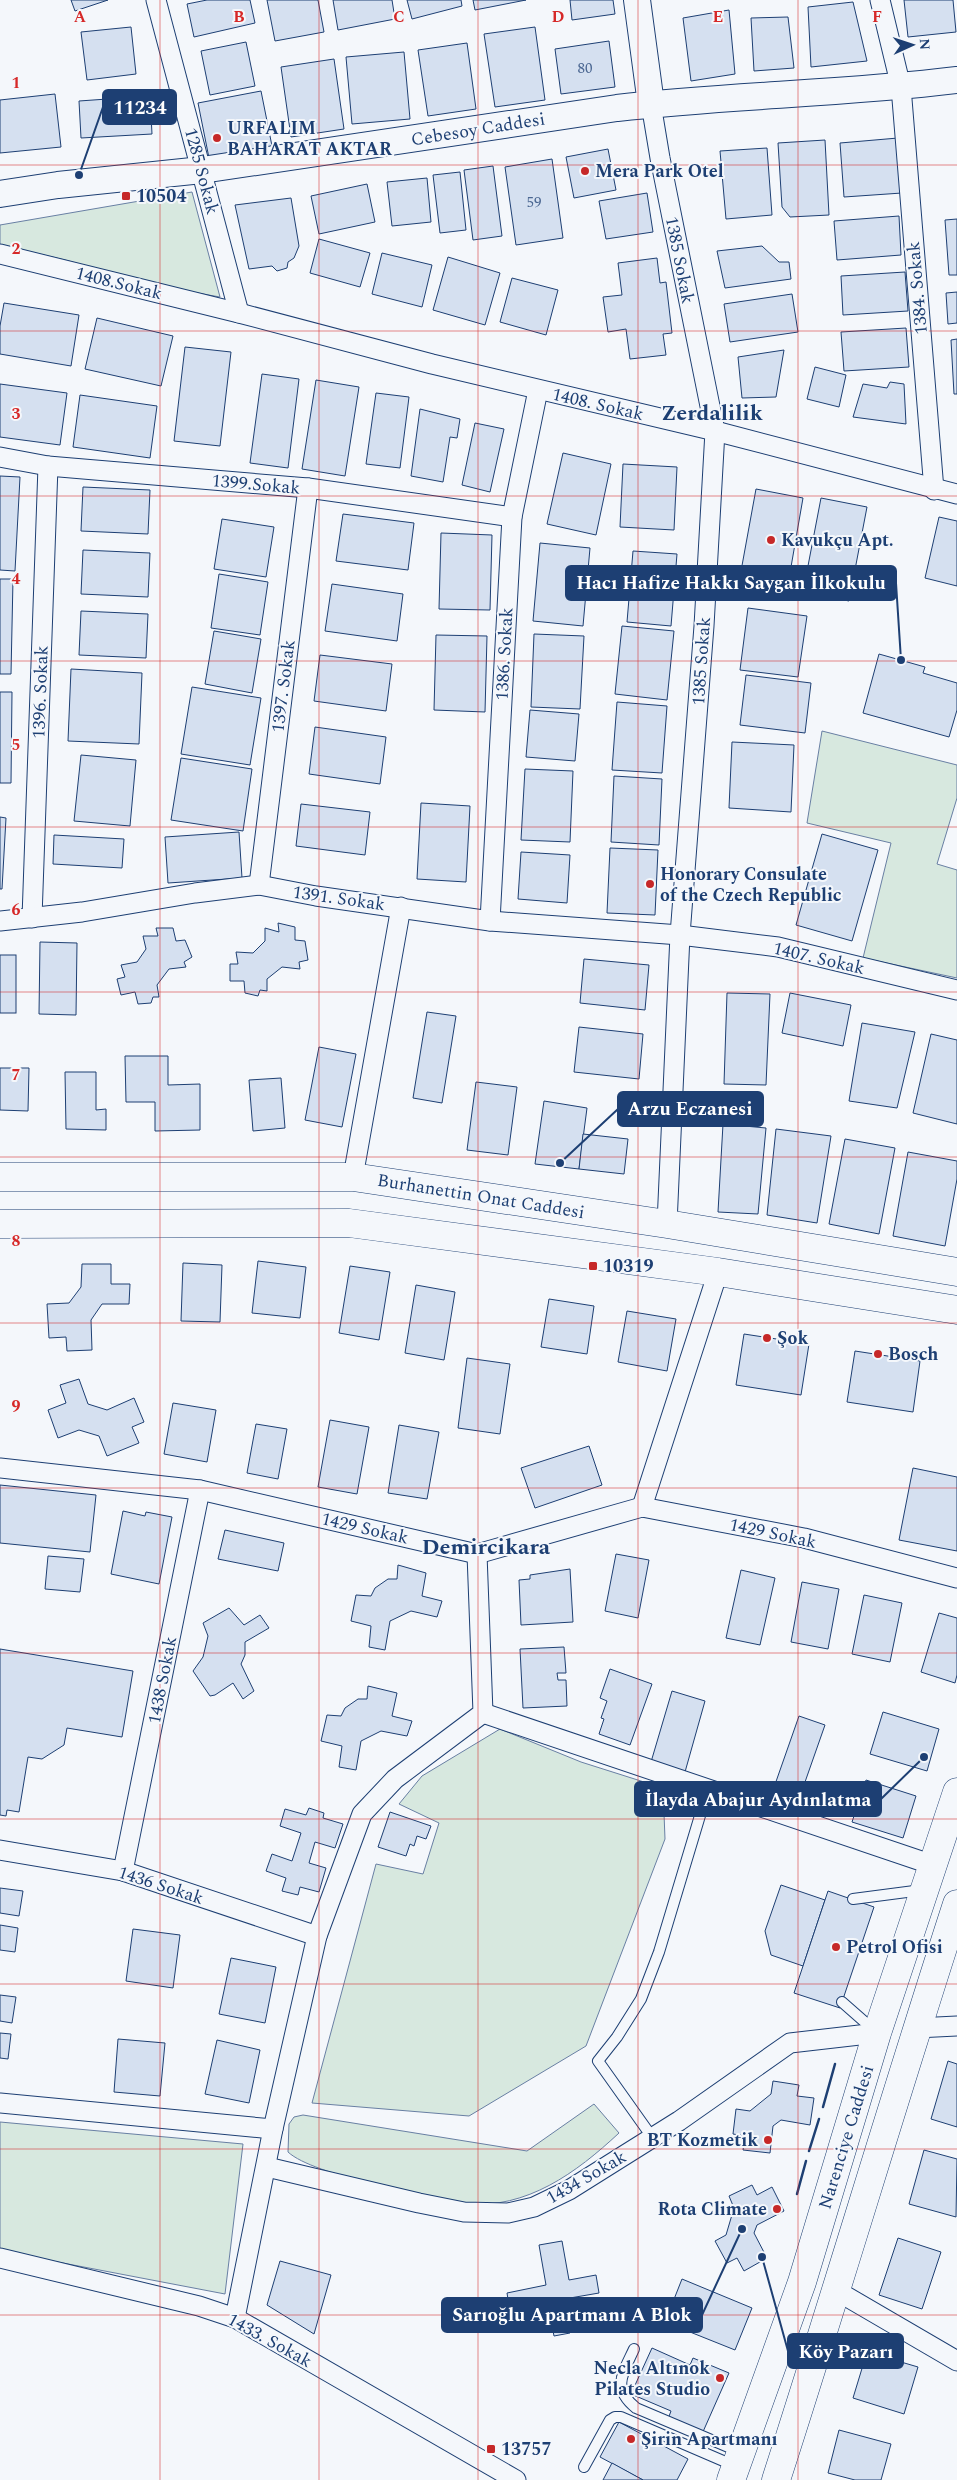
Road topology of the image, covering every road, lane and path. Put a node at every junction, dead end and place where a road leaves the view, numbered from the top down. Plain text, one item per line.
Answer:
1 (156, 0) edge
2 (637, 0) edge
3 (880, 0) edge
4 (957, 80) edge
5 (901, 87) junction
6 (651, 104) junction
7 (202, 170) junction
8 (0, 194) edge
9 (0, 254) edge
10 (239, 312) junction
11 (538, 390) junction
12 (715, 431) junction
13 (0, 457) edge
14 (48, 466) junction
15 (308, 488) junction
16 (934, 490) junction
17 (957, 494) edge
18 (512, 517) junction
19 (259, 884) junction
20 (402, 907) junction
21 (32, 918) junction
22 (0, 921) edge
23 (490, 921) junction
24 (680, 935) junction
25 (957, 990) edge
26 (0, 1177) edge
27 (353, 1177) junction
28 (0, 1224) edge
29 (666, 1224) junction
30 (718, 1272) junction
31 (957, 1272) edge
32 (957, 1310) edge
33 (0, 1468) edge
34 (200, 1490) junction
35 (642, 1507) junction
36 (477, 1554) junction
37 (957, 1578) edge
38 (483, 1713) junction
39 (708, 1789) junction
40 (957, 1792) edge
41 (0, 1850) edge
42 (123, 1871) junction
43 (929, 1877) junction
44 (853, 1900) dead end
45 (957, 1904) edge
46 (317, 1936) junction
47 (842, 2002) dead end
48 (957, 2026) edge
49 (916, 2028) junction
50 (877, 2034) junction
51 (0, 2103) edge
52 (274, 2129) junction
53 (652, 2137) junction
54 (267, 2167) junction
55 (0, 2258) edge
56 (837, 2291) junction
57 (235, 2318) junction
58 (634, 2349) dead end
59 (957, 2361) edge
60 (736, 2466) edge
61 (584, 2467) dead end
62 (516, 2480) edge
63 (776, 2480) edge

1 - 7 street, 1285 Sokak
2 - 6 main road
3 - 5 street, 1384. Sokak
4 - 5 main road, Cebesoy Caddesi
5 - 6 main road, Cebesoy Caddesi
5 - 16 street, 1384. Sokak
6 - 7 main road, Cebesoy Caddesi
6 - 12 street, 1385 Sokak
7 - 8 main road, Cebesoy Caddesi
7 - 10 street, 1285 Sokak
9 - 10 street, 1408.Sokak
10 - 11 street, 1408. Sokak
11 - 12 street, 1408. Sokak
11 - 18 street, 1386. Sokak
12 - 16 street, 1408. Sokak
12 - 24 street, 1385 Sokak
13 - 14 street, 1399.Sokak
14 - 15 street, 1399.Sokak
14 - 21 street, 1396. Sokak
15 - 18 street, 1399.Sokak
15 - 19 street, 1397. Sokak
16 - 17 street, 1408. Sokak
18 - 23 street, 1386. Sokak
19 - 20 street, 1391. Sokak
19 - 21 street, 1391. Sokak
20 - 23 street, 1391. Sokak
20 - 27 street
21 - 22 street, 1391. Sokak
23 - 24 street, 1391. Sokak
24 - 25 street, 1407. Sokak
24 - 29 street, 1385 Sokak
26 - 27 main road, Burhanettin Onat Caddesi
27 - 29 main road, Burhanettin Onat Caddesi
28 - 30 main road
29 - 31 main road, Burhanettin Onat Caddesi
30 - 32 main road
30 - 35 street
33 - 34 street, 1429 Sokak
34 - 36 street, 1429 Sokak
34 - 42 street, 1438 Sokak
35 - 36 street, 1429 Sokak
35 - 37 street, 1429 Sokak
36 - 38 street
38 - 39 street
38 - 46 street
39 - 43 street
39 - 53 lane
40 - 43 main road, Narenciye Caddesi
41 - 42 street, 1436 Sokak
42 - 46 street, 1436 Sokak
43 - 44 lane
43 - 50 main road, Narenciye Caddesi
45 - 49 main road, Narenciye Caddesi
46 - 52 street
47 - 50 lane
48 - 49 street
49 - 56 main road, Narenciye Caddesi
50 - 53 street, 1434 Sokak
50 - 60 main road, Narenciye Caddesi
51 - 52 street
52 - 54 street
53 - 54 street, 1434 Sokak
54 - 57 street
55 - 57 street, 1433. Sokak
56 - 59 street
56 - 63 main road, Narenciye Caddesi
57 - 62 street, 1433. Sokak
58 - 60 lane
60 - 61 lane

